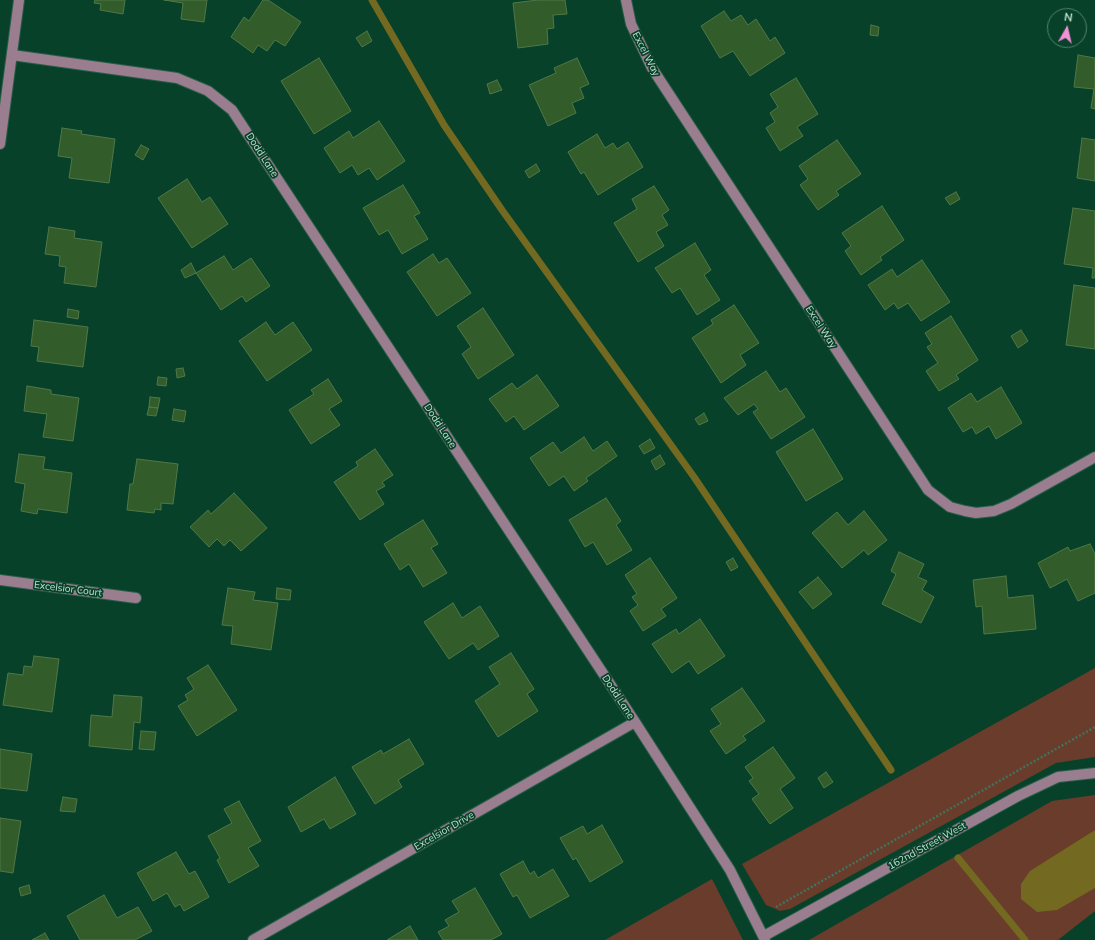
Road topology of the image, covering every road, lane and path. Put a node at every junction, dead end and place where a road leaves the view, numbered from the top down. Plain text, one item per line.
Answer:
1 (19, 0) edge
2 (626, 0) edge
3 (12, 55) junction
4 (0, 144) edge
5 (1095, 457) edge
6 (0, 580) edge
7 (136, 598) dead end
8 (635, 722) junction
9 (1095, 727) edge
10 (1095, 773) edge
11 (776, 907) dead end
12 (765, 938) edge
13 (253, 940) edge

1 - 3 street
2 - 5 street, Excel Way
3 - 4 street
3 - 8 street, Dodd Lane
6 - 7 street, Excelsior Court
8 - 12 street, Dodd Lane
8 - 13 street, Excelsior Drive
9 - 11 path
10 - 12 street, 162nd Street West

